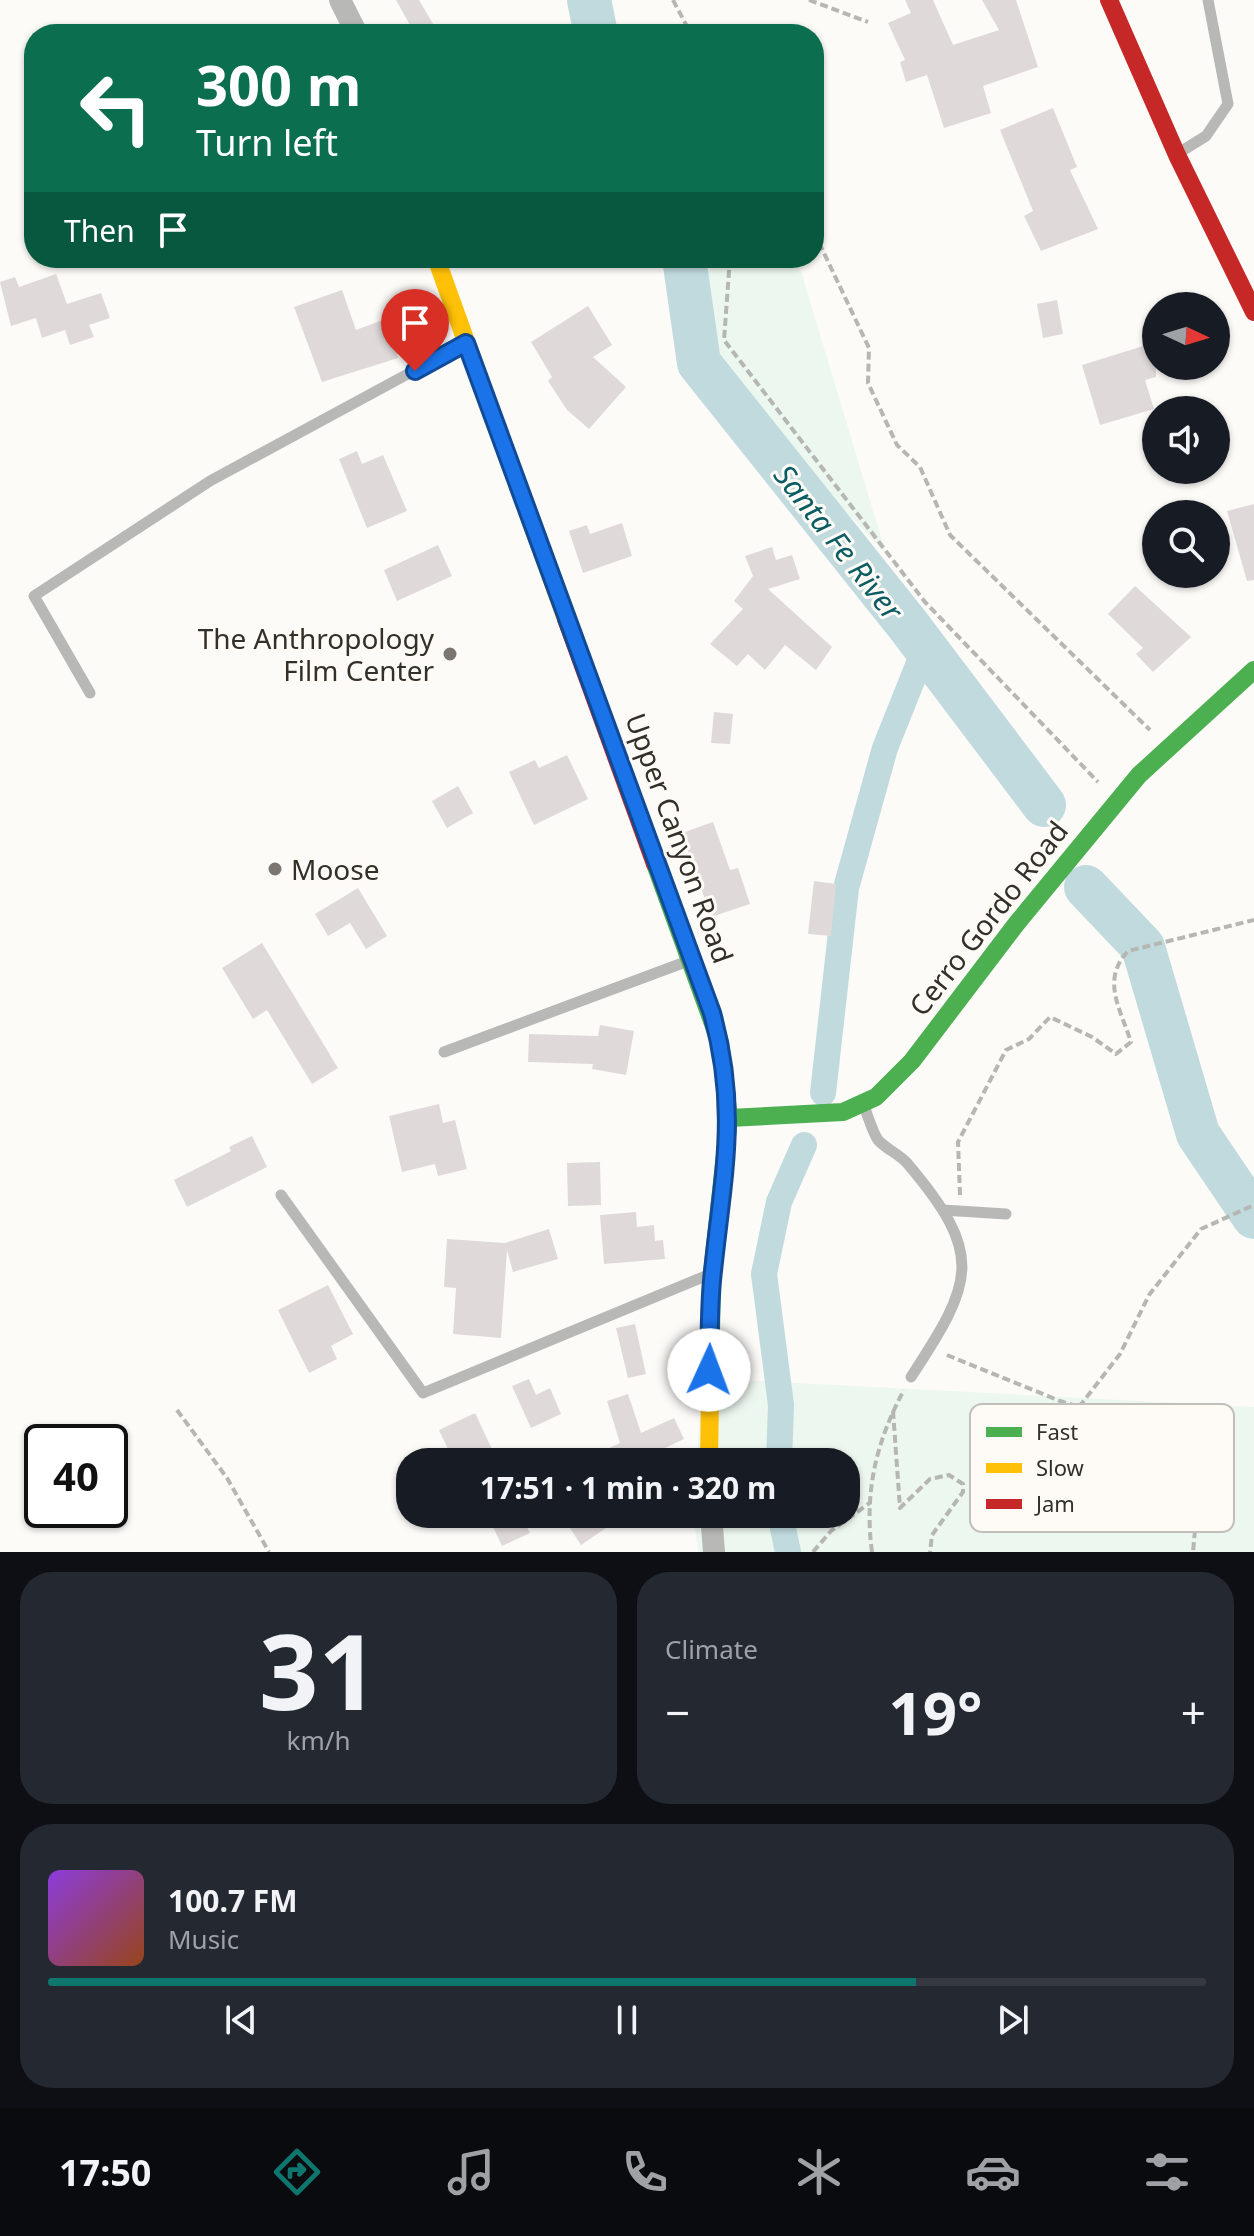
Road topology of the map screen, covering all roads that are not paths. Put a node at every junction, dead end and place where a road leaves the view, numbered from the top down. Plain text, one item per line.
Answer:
1 (340, 0) edge
2 (1109, 0) edge
3 (1208, 0) edge
4 (352, 24) edge
5 (1177, 155) junction
6 (440, 268) edge
7 (1254, 312) edge
8 (466, 343) junction
9 (1254, 670) edge
10 (90, 693) dead end
11 (692, 959) junction
12 (444, 1052) dead end
13 (864, 1105) junction
14 (729, 1118) junction
15 (281, 1195) dead end
16 (943, 1210) junction
17 (1006, 1214) dead end
18 (712, 1274) junction
19 (911, 1377) road end
20 (709, 1448) edge
21 (712, 1528) edge
22 (714, 1552) edge

1 - 4 street
2 - 5 street
3 - 5 lane
5 - 7 street
6 - 8 street, Upper Canyon Road
8 - 10 lane
8 - 11 street, Upper Canyon Road
9 - 13 street, Cerro Gordo Road
11 - 12 lane
11 - 14 street, Upper Canyon Road
13 - 14 street, Cerro Gordo Road
13 - 16 lane
14 - 18 street, Upper Canyon Road
15 - 18 lane
16 - 17 lane
16 - 19 lane
18 - 20 street, Upper Canyon Road
21 - 22 street

